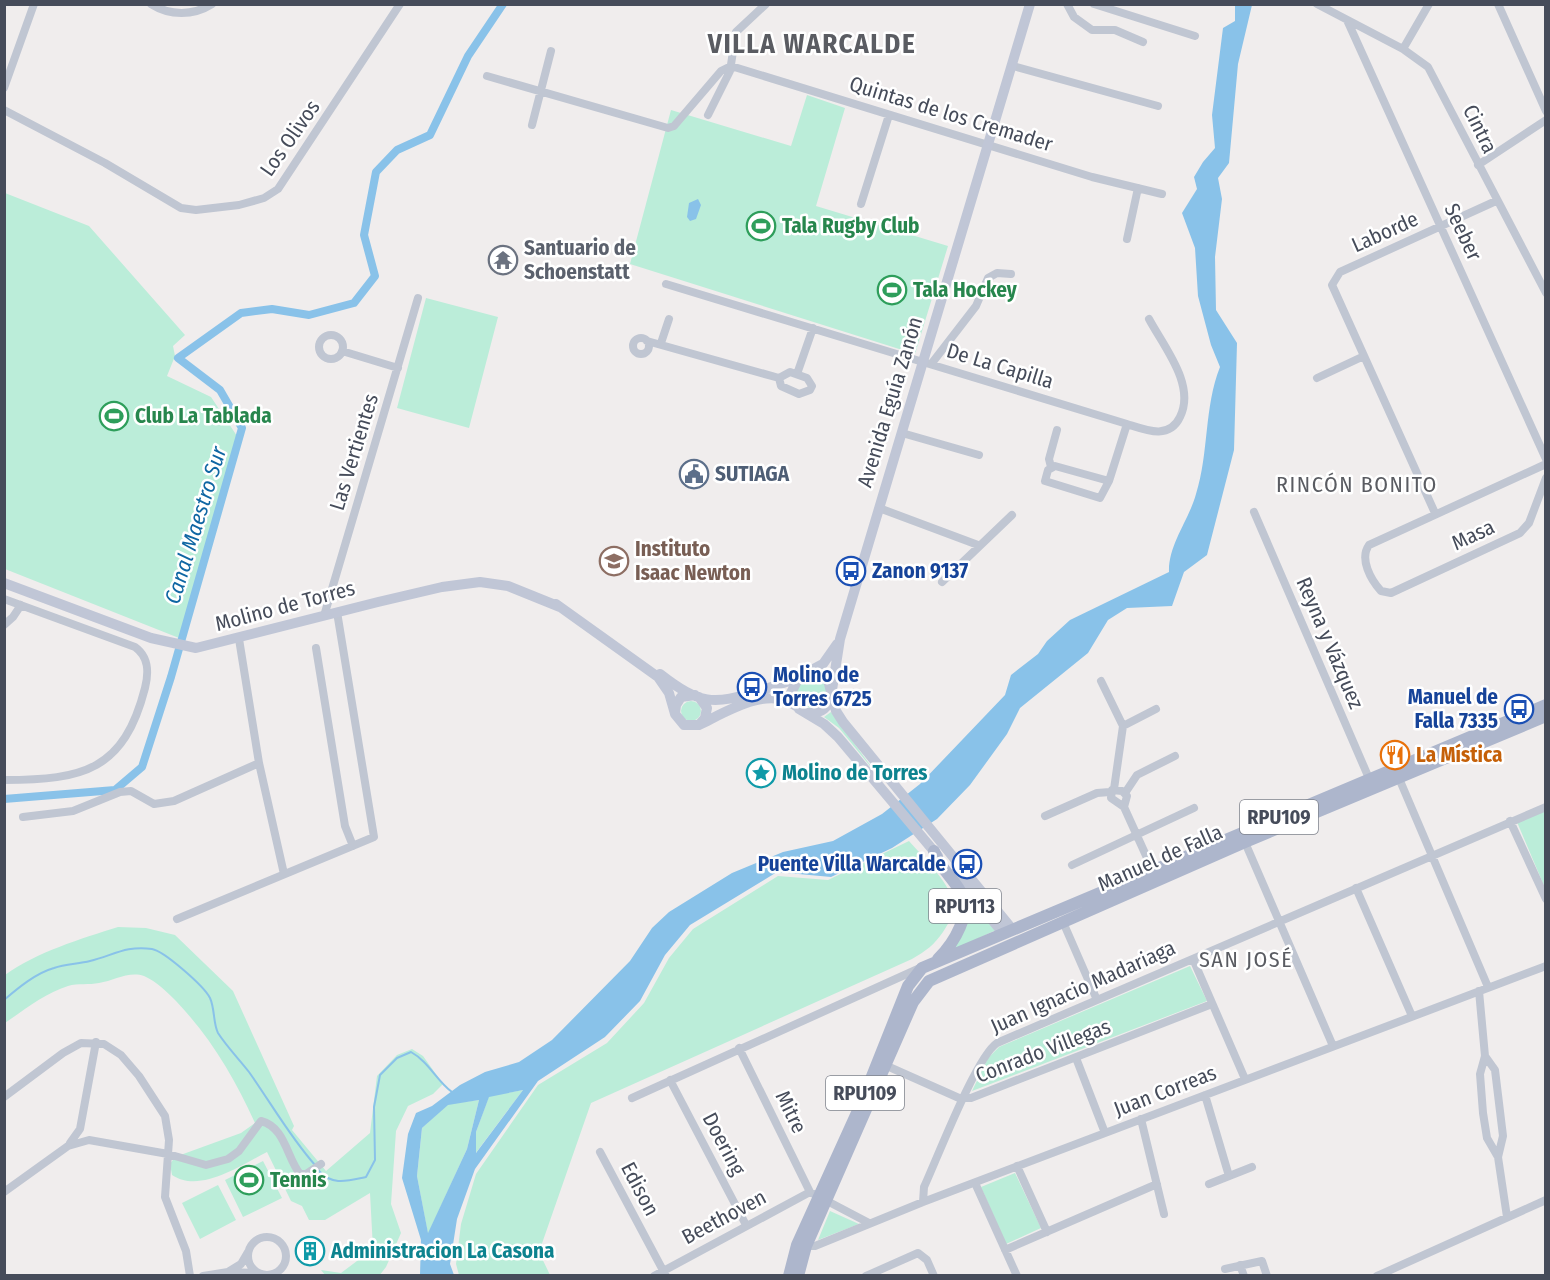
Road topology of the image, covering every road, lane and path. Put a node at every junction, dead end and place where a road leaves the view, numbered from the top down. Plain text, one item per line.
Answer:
1 (34, 4) edge
2 (151, 4) edge
3 (212, 4) edge
4 (400, 4) edge
5 (766, 4) edge
6 (1030, 4) edge
7 (1067, 4) edge
8 (1094, 4) edge
9 (1317, 4) edge
10 (1429, 4) edge
11 (1498, 4) edge
12 (1347, 20) junction
13 (1195, 36) dead end
14 (1143, 42) dead end
15 (1403, 49) junction
16 (551, 51) dead end
17 (731, 66) junction
18 (1013, 66) junction
19 (487, 76) dead end
20 (4, 88) edge
21 (542, 92) junction
22 (1158, 106) dead end
23 (4, 110) edge
24 (1545, 111) edge
25 (708, 115) dead end
26 (889, 115) junction
27 (1545, 120) edge
28 (532, 125) dead end
29 (989, 144) junction
30 (1478, 165) junction
31 (1138, 188) junction
32 (1162, 194) dead end
33 (1496, 201) junction
34 (861, 204) dead end
35 (1440, 226) junction
36 (1127, 239) dead end
37 (1011, 274) dead end
38 (666, 284) dead end
39 (1545, 291) edge
40 (418, 298) dead end
41 (669, 319) dead end
42 (1149, 319) dead end
43 (813, 328) junction
44 (647, 341) dead end
45 (661, 343) junction
46 (342, 351) dead end
47 (1364, 356) junction
48 (927, 362) junction
49 (398, 368) junction
50 (797, 374) junction
51 (779, 378) junction
52 (1317, 378) dead end
53 (1126, 424) junction
54 (1057, 430) dead end
55 (902, 433) junction
56 (979, 455) dead end
57 (1545, 459) edge
58 (1545, 464) edge
59 (1051, 466) junction
60 (1545, 478) edge
61 (1109, 481) junction
62 (879, 508) junction
63 (1254, 512) dead end
64 (1435, 513) junction
65 (1012, 515) dead end
66 (978, 545) junction
67 (942, 582) dead end
68 (4, 583) edge
69 (4, 599) edge
70 (21, 605) junction
71 (337, 612) junction
72 (324, 616) junction
73 (4, 625) edge
74 (239, 639) junction
75 (840, 639) junction
76 (609, 640) junction
77 (316, 648) dead end
78 (802, 675) junction
79 (1101, 681) dead end
80 (832, 692) junction
81 (697, 696) junction
82 (1545, 705) edge
83 (1155, 709) dead end
84 (803, 711) junction
85 (675, 714) junction
86 (1545, 716) edge
87 (699, 725) junction
88 (1123, 726) junction
89 (1175, 756) dead end
90 (260, 763) junction
91 (1397, 773) junction
92 (4, 780) edge
93 (1372, 783) junction
94 (1112, 790) junction
95 (1125, 793) junction
96 (1124, 807) junction
97 (1545, 807) edge
98 (1194, 808) dead end
99 (1045, 816) dead end
100 (23, 817) dead end
101 (1510, 821) junction
102 (1136, 836) junction
103 (1243, 837) junction
104 (933, 845) junction
105 (353, 846) junction
106 (1432, 855) junction
107 (1072, 865) dead end
108 (1153, 871) junction
109 (284, 874) junction
110 (1356, 888) junction
111 (1545, 899) edge
112 (177, 919) dead end
113 (1280, 921) junction
114 (1060, 923) junction
115 (1009, 933) junction
116 (1193, 959) junction
117 (933, 963) junction
118 (1545, 966) edge
119 (893, 979) junction
120 (925, 985) junction
121 (908, 986) junction
122 (1488, 987) junction
123 (1479, 991) junction
124 (1097, 1000) junction
125 (1212, 1004) junction
126 (1412, 1016) junction
127 (96, 1042) junction
128 (1333, 1046) junction
129 (739, 1048) junction
130 (1485, 1056) junction
131 (1076, 1058) junction
132 (887, 1066) junction
133 (1245, 1079) junction
134 (670, 1080) junction
135 (1205, 1095) junction
136 (4, 1097) edge
137 (632, 1098) dead end
138 (963, 1099) junction
139 (1141, 1119) junction
140 (80, 1129) junction
141 (1105, 1133) junction
142 (89, 1140) junction
143 (68, 1146) junction
144 (600, 1152) dead end
145 (168, 1154) junction
146 (1498, 1157) junction
147 (321, 1164) dead end
148 (1017, 1166) junction
149 (1252, 1167) dead end
150 (1229, 1176) junction
151 (975, 1182) junction
152 (1157, 1184) junction
153 (1209, 1184) dead end
154 (4, 1192) edge
155 (818, 1197) junction
156 (1545, 1200) edge
157 (923, 1202) junction
158 (1164, 1214) dead end
159 (1507, 1216) junction
160 (870, 1223) junction
161 (746, 1225) junction
162 (1047, 1232) junction
163 (802, 1246) junction
164 (248, 1250) junction
165 (1005, 1250) junction
166 (1240, 1265) junction
167 (1225, 1269) dead end
168 (228, 1272) junction
169 (258, 1273) junction
170 (664, 1273) edge
171 (190, 1275) edge
172 (203, 1275) edge
173 (654, 1275) edge
174 (789, 1275) edge
175 (798, 1275) edge
176 (866, 1275) edge
177 (934, 1275) edge
178 (1017, 1275) edge
179 (1244, 1275) edge
180 (1267, 1275) edge
181 (1377, 1275) edge

1 - 20 street
2 - 3 street
4 - 23 street, Los Olivos
5 - 17 street
6 - 18 main road, Avenida Eguía Zanón
7 - 14 street
8 - 13 street
9 - 12 street, Cintra
10 - 15 street
11 - 24 street
12 - 15 street, Cintra
12 - 35 street, Seeber
15 - 30 street, Cintra
16 - 21 street
17 - 21 street
17 - 25 street
17 - 26 street, Quintas de los Cremader
18 - 22 street
18 - 29 main road, Avenida Eguía Zanón
19 - 21 street
21 - 28 street
26 - 29 street, Quintas de los Cremader
26 - 34 street
27 - 30 street
29 - 31 street, Quintas de los Cremader
29 - 48 main road, Avenida Eguía Zanón
30 - 33 street, Cintra
31 - 32 street, Quintas de los Cremader
31 - 36 street
33 - 35 street, Laborde
33 - 39 street, Cintra
35 - 47 street, Laborde
35 - 57 street, Seeber
37 - 48 street
38 - 43 street, De La Capilla
40 - 49 street, Las Vertientes
41 - 45 street
42 - 53 street, De La Capilla
43 - 48 street, De La Capilla
43 - 50 street
44 - 45 street
45 - 51 street
46 - 49 street
47 - 52 street
47 - 64 street
48 - 53 street, De La Capilla
48 - 55 main road, Avenida Eguía Zanón
49 - 72 street, Las Vertientes
50 - 51 street
50 - 51 street
53 - 61 street
54 - 59 street
55 - 56 street
55 - 62 main road, Avenida Eguía Zanón
58 - 64 street
59 - 61 street
59 - 61 street
60 - 64 street, Masa
62 - 66 street
62 - 75 main road, Avenida Eguía Zanón
63 - 93 street, Reyna y Vázquez
65 - 66 street
66 - 67 street
68 - 74 main road, Molino de Torres
69 - 70 street
70 - 73 street
70 - 92 street
71 - 72 main road, Molino de Torres
71 - 76 main road, Molino de Torres
71 - 105 street
72 - 74 main road, Molino de Torres
74 - 90 street
75 - 78 main road, Avenida Eguía Zanón
75 - 80 main road, Avenida Eguía Zanón
76 - 81 main road, Molino de Torres
76 - 85 main road, Molino de Torres
77 - 105 street
78 - 80 main road
78 - 81 main road, Molino de Torres
78 - 84 main road
79 - 88 street
80 - 84 main road
80 - 104 main road, RPU113
81 - 85 main road
81 - 87 main road
82 - 91 main road, Manuel de Falla / RPU109
83 - 88 street
84 - 87 main road, RPU113
84 - 104 main road, RPU113
85 - 87 main road
86 - 91 main road, Manuel de Falla / RPU109
88 - 94 street
89 - 95 street
90 - 100 street
90 - 109 street
91 - 93 main road, Manuel de Falla / RPU109
91 - 106 street
93 - 103 main road, Manuel de Falla / RPU109
94 - 95 street
94 - 96 street
94 - 99 street
95 - 96 street
96 - 102 street
97 - 101 street, Juan Ignacio Madariaga
98 - 102 street
101 - 106 street, Juan Ignacio Madariaga
101 - 111 street
102 - 107 street
102 - 108 street
103 - 108 main road, Manuel de Falla / RPU109
103 - 113 street
103 - 114 main road, Manuel de Falla / RPU109
104 - 115 main road, RPU113
104 - 117 main road, RPU113
105 - 109 street
106 - 110 street, Juan Ignacio Madariaga
106 - 122 street
108 - 115 main road, Manuel de Falla / RPU109
109 - 112 street
110 - 113 street, Juan Ignacio Madariaga
110 - 126 street
113 - 116 street, Juan Ignacio Madariaga
113 - 128 street
114 - 115 main road, RPU113
114 - 120 main road, Manuel de Falla / RPU109
114 - 124 street
115 - 117 main road, Manuel de Falla / RPU109
115 - 120 main road
116 - 124 street, Juan Ignacio Madariaga
116 - 125 street
117 - 119 street, Manuel de Falla
117 - 121 main road, Manuel de Falla / RPU109
118 - 122 street, Juan Correas
119 - 121 street
119 - 129 street, Manuel de Falla
120 - 132 main road, RPU109
121 - 155 main road, RPU109
122 - 123 street, Juan Correas
123 - 126 street, Juan Correas
123 - 130 street
124 - 138 street, Juan Ignacio Madariaga
125 - 131 street, Conrado Villegas
125 - 133 street
126 - 128 street, Juan Correas
127 - 136 street
127 - 140 street
127 - 145 street
128 - 133 street, Juan Correas
129 - 134 street, Manuel de Falla
129 - 155 street, Mitre
130 - 146 street
130 - 146 street
131 - 138 street, Conrado Villegas
131 - 141 street
132 - 138 street, Conrado Villegas
132 - 155 main road, RPU109
133 - 135 street, Juan Correas
134 - 137 street, Manuel de Falla
134 - 161 street, Doering
135 - 139 street, Juan Correas
135 - 150 street
138 - 157 street, Juan Ignacio Madariaga
139 - 141 street, Juan Correas
139 - 152 street
140 - 142 street
140 - 143 street
141 - 148 street, Juan Correas
142 - 143 street
142 - 145 street
143 - 154 street
144 - 170 street, Edison
145 - 147 street
145 - 171 street
146 - 159 street
148 - 151 street, Juan Correas
148 - 162 street
149 - 150 street
150 - 153 street
151 - 157 street, Juan Correas
151 - 165 street
152 - 158 street
152 - 162 street
155 - 160 street
155 - 161 street, Beethoven
155 - 163 main road, RPU109
156 - 159 street
157 - 160 street, Juan Correas
159 - 181 street
160 - 163 street, Juan Correas
161 - 170 street, Beethoven
162 - 165 street
163 - 174 main road, RPU109
163 - 175 main road, RPU109
164 - 168 street
164 - 169 street
164 - 169 street
165 - 178 street
166 - 167 street
166 - 179 street
166 - 180 street
168 - 169 street
168 - 172 street
170 - 173 street, Beethoven
176 - 177 street

